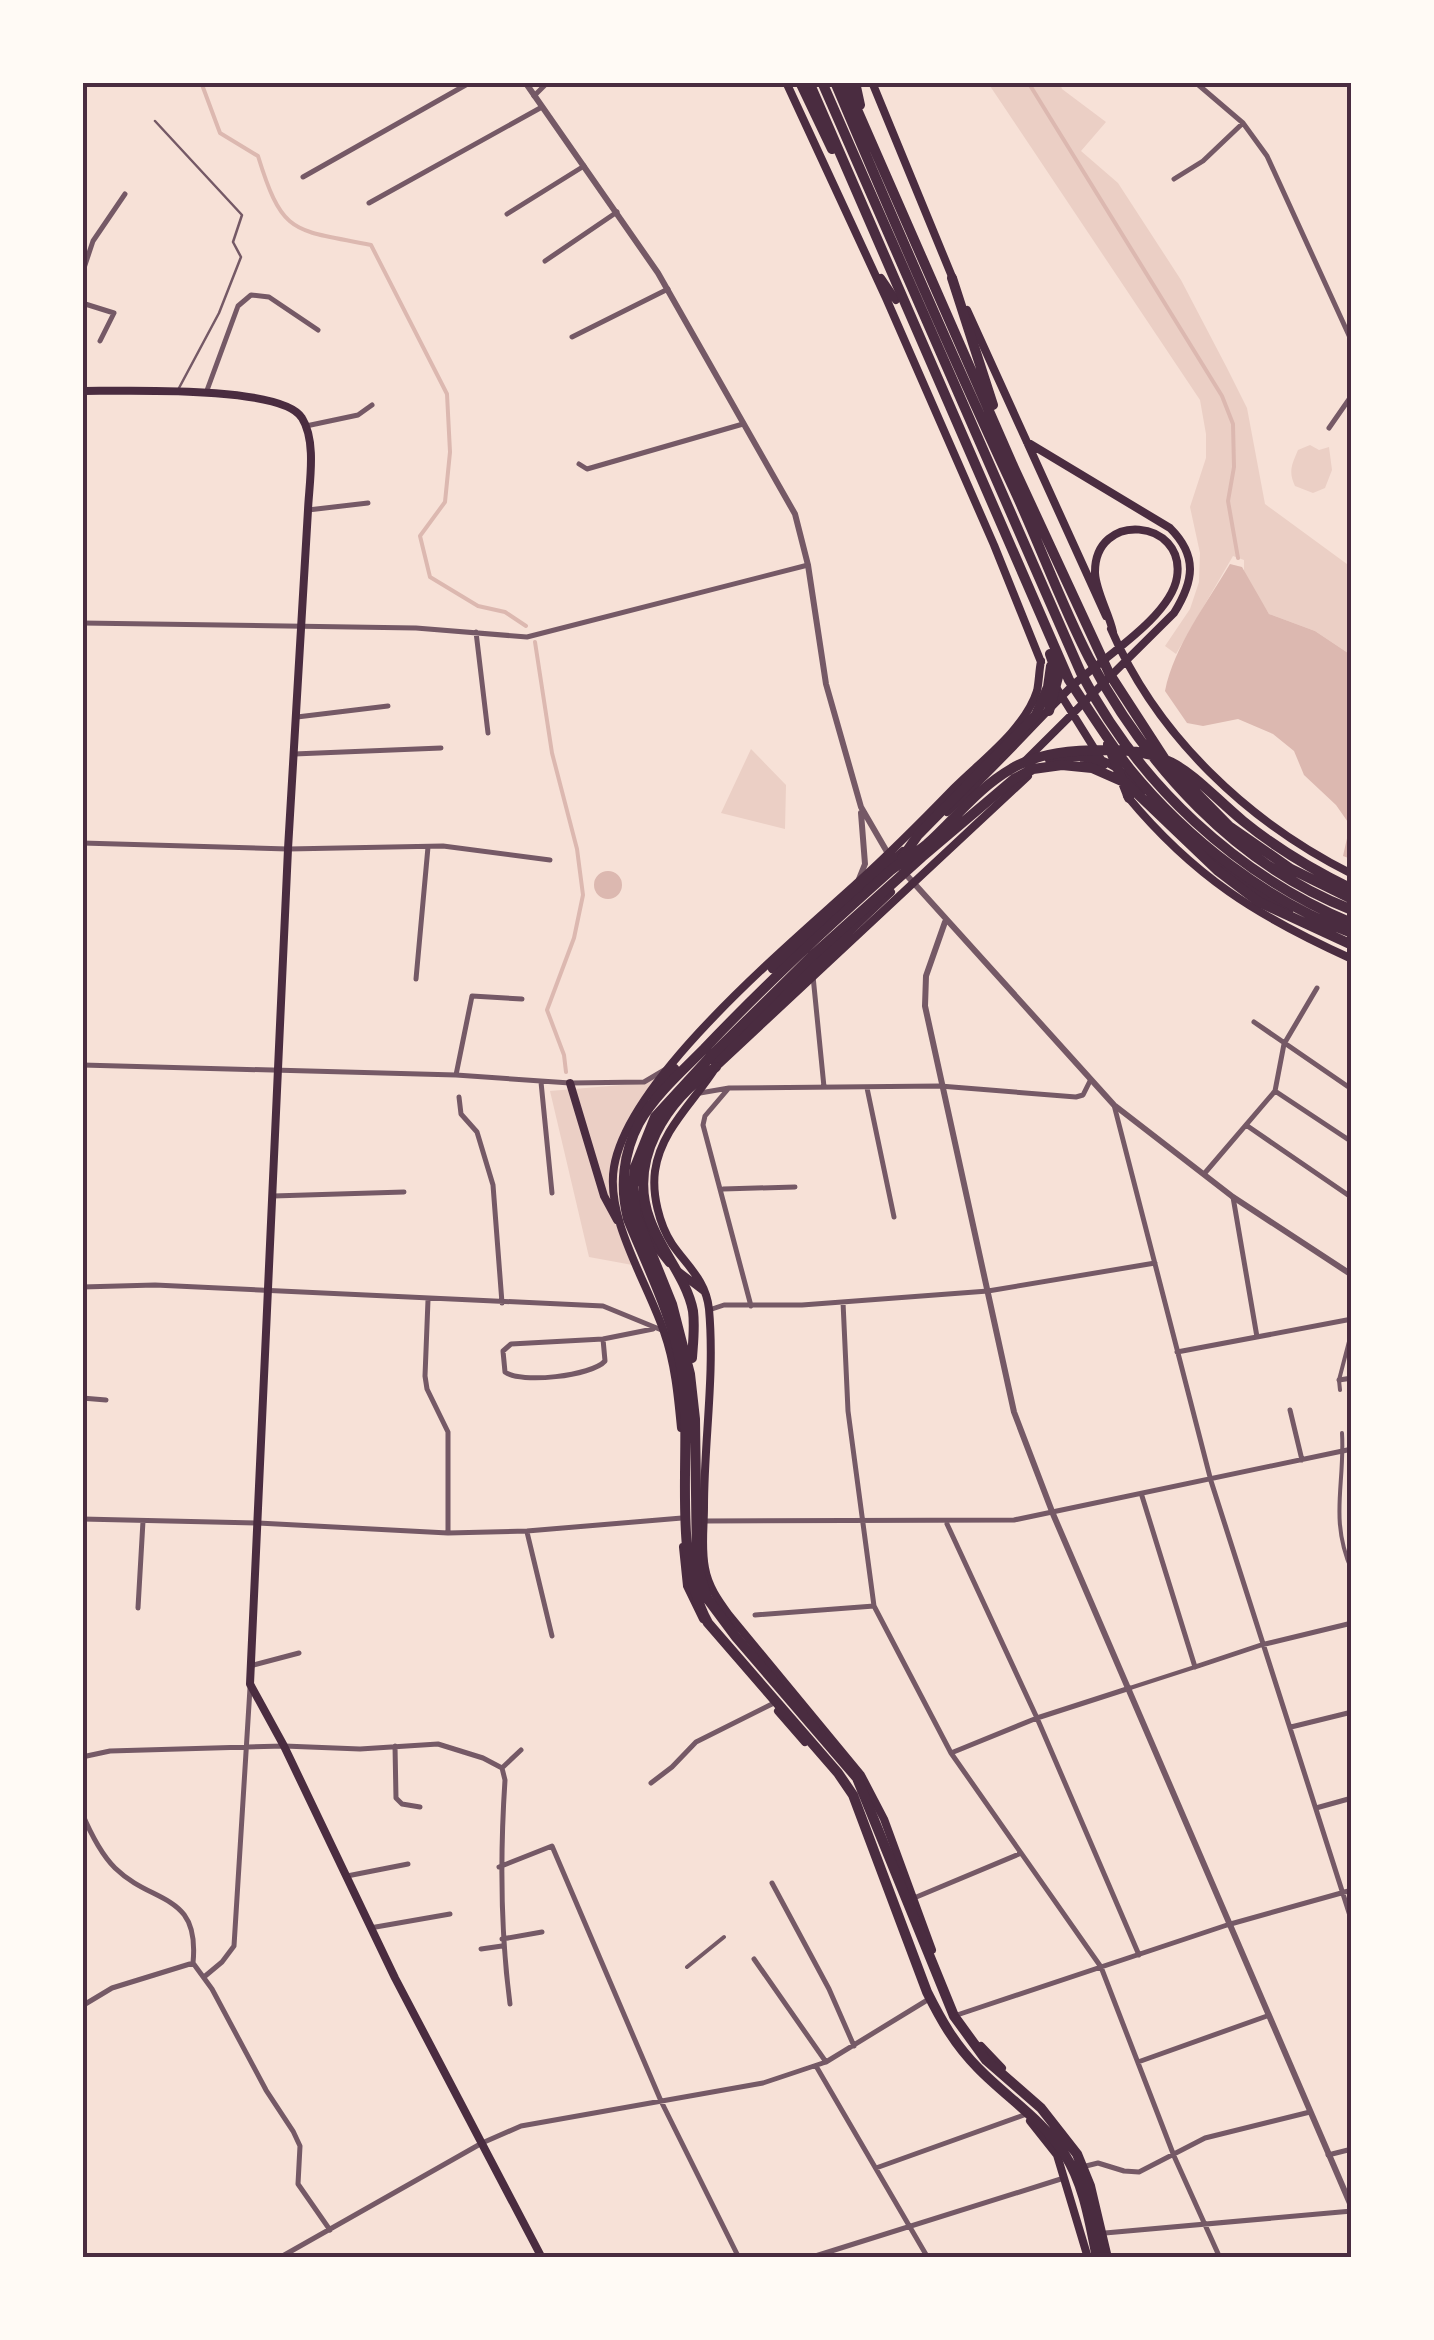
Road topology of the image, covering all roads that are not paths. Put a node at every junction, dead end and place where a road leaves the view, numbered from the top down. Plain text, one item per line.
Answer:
1 (471, 82) edge
2 (524, 82) edge
3 (548, 82) edge
4 (786, 82) edge
5 (800, 82) edge
6 (809, 82) edge
7 (822, 82) edge
8 (834, 82) edge
9 (845, 82) edge
10 (855, 82) edge
11 (872, 82) edge
12 (1195, 82) edge
13 (534, 96) junction
14 (543, 107) junction
15 (155, 121) dead end
16 (1243, 124) junction
17 (846, 162) junction
18 (584, 166) junction
19 (303, 177) dead end
20 (1174, 179) dead end
21 (876, 180) junction
22 (125, 194) dead end
23 (369, 202) dead end
24 (617, 212) junction
25 (876, 212) junction
26 (507, 214) dead end
27 (545, 261) dead end
28 (870, 262) junction
29 (82, 274) edge
30 (952, 278) junction
31 (668, 289) junction
32 (896, 300) junction
33 (82, 302) edge
34 (318, 330) dead end
35 (572, 337) dead end
36 (100, 342) dead end
37 (1352, 342) edge
38 (83, 391) edge
39 (176, 392) junction
40 (206, 394) junction
41 (1352, 395) edge
42 (82, 402) edge
43 (372, 405) dead end
44 (746, 424) junction
45 (306, 426) junction
46 (1328, 428) dead end
47 (1028, 442) junction
48 (580, 464) dead end
49 (1014, 468) junction
50 (368, 503) dead end
51 (308, 510) junction
52 (808, 565) junction
53 (1034, 565) junction
54 (82, 623) edge
55 (299, 626) junction
56 (476, 632) junction
57 (1113, 632) junction
58 (1041, 662) junction
59 (388, 706) dead end
60 (1049, 711) junction
61 (295, 717) junction
62 (1102, 729) junction
63 (488, 733) dead end
64 (441, 748) dead end
65 (294, 754) junction
66 (1104, 765) junction
67 (1016, 770) junction
68 (1129, 798) junction
69 (861, 807) junction
70 (82, 842) edge
71 (428, 846) junction
72 (288, 849) junction
73 (888, 854) junction
74 (550, 860) dead end
75 (895, 867) junction
76 (1352, 874) edge
77 (857, 883) junction
78 (912, 883) junction
79 (1352, 889) edge
80 (1352, 900) edge
81 (827, 910) junction
82 (1352, 910) edge
83 (946, 922) junction
84 (1352, 923) edge
85 (1352, 940) edge
86 (847, 942) junction
87 (1352, 958) edge
88 (813, 974) junction
89 (416, 979) dead end
90 (1317, 988) dead end
91 (522, 999) dead end
92 (1254, 1022) dead end
93 (1284, 1044) junction
94 (82, 1066) edge
95 (668, 1067) junction
96 (710, 1068) junction
97 (280, 1070) junction
98 (456, 1076) junction
99 (541, 1081) junction
100 (570, 1082) junction
101 (1090, 1082) junction
102 (940, 1086) junction
103 (866, 1087) junction
104 (729, 1088) junction
105 (824, 1088) junction
106 (1350, 1088) edge
107 (1275, 1091) junction
108 (700, 1093) junction
109 (459, 1098) dead end
110 (1114, 1106) junction
111 (1246, 1125) junction
112 (625, 1131) junction
113 (1352, 1142) edge
114 (1203, 1175) junction
115 (795, 1187) dead end
116 (722, 1189) junction
117 (404, 1192) dead end
118 (552, 1194) dead end
119 (1348, 1195) dead end
120 (273, 1196) junction
121 (1233, 1197) junction
122 (894, 1217) dead end
123 (626, 1238) junction
124 (1155, 1263) junction
125 (1352, 1275) edge
126 (82, 1287) edge
127 (270, 1290) junction
128 (988, 1290) junction
129 (706, 1294) junction
130 (428, 1300) junction
131 (843, 1302) junction
132 (502, 1303) junction
133 (751, 1306) junction
134 (709, 1310) junction
135 (1352, 1319) edge
136 (660, 1330) junction
137 (1352, 1330) edge
138 (606, 1338) junction
139 (1257, 1338) junction
140 (1177, 1352) junction
141 (690, 1374) junction
142 (710, 1374) junction
143 (676, 1378) junction
144 (1352, 1378) edge
145 (1339, 1380) junction
146 (1340, 1390) dead end
147 (82, 1398) edge
148 (106, 1400) dead end
149 (1290, 1410) dead end
150 (1342, 1433) dead end
151 (1352, 1449) edge
152 (1343, 1450) junction
153 (1302, 1460) junction
154 (1211, 1481) junction
155 (1142, 1495) junction
156 (1053, 1514) junction
157 (682, 1518) junction
158 (82, 1519) edge
159 (860, 1519) junction
160 (144, 1520) junction
161 (704, 1522) junction
162 (258, 1523) junction
163 (946, 1523) junction
164 (527, 1531) junction
165 (448, 1533) junction
166 (1352, 1570) edge
167 (874, 1606) junction
168 (138, 1608) dead end
169 (755, 1615) dead end
170 (1352, 1622) edge
171 (552, 1636) dead end
172 (1261, 1645) junction
173 (299, 1652) dead end
174 (250, 1666) junction
175 (1195, 1667) junction
176 (250, 1684) junction
177 (1130, 1688) junction
178 (772, 1704) junction
179 (1352, 1712) edge
180 (1038, 1718) junction
181 (1291, 1727) junction
182 (284, 1746) junction
183 (395, 1746) junction
184 (248, 1748) junction
185 (521, 1750) dead end
186 (952, 1753) junction
187 (82, 1757) edge
188 (502, 1768) junction
189 (651, 1784) dead end
190 (1352, 1798) edge
191 (420, 1808) dead end
192 (1316, 1808) junction
193 (82, 1813) edge
194 (1019, 1854) junction
195 (408, 1864) dead end
196 (500, 1867) junction
197 (344, 1876) junction
198 (772, 1883) dead end
199 (1352, 1890) edge
200 (1340, 1892) junction
201 (914, 1898) junction
202 (450, 1914) dead end
203 (1352, 1922) edge
204 (1227, 1924) junction
205 (370, 1928) junction
206 (542, 1932) dead end
207 (724, 1937) dead end
208 (502, 1942) junction
209 (481, 1949) dead end
210 (1139, 1955) junction
211 (754, 1959) dead end
212 (194, 1963) junction
213 (687, 1967) dead end
214 (1101, 1967) junction
215 (204, 1977) junction
216 (929, 1999) junction
217 (510, 2004) dead end
218 (82, 2006) edge
219 (957, 2014) junction
220 (1266, 2016) junction
221 (854, 2046) junction
222 (826, 2062) junction
223 (1138, 2062) junction
224 (998, 2064) junction
225 (816, 2066) junction
226 (985, 2079) junction
227 (1000, 2092) junction
228 (661, 2101) junction
229 (1310, 2112) junction
230 (1024, 2115) junction
231 (482, 2144) junction
232 (1352, 2149) edge
233 (1174, 2156) junction
234 (1328, 2156) junction
235 (1086, 2165) junction
236 (876, 2168) junction
237 (1065, 2177) junction
238 (1352, 2210) edge
239 (909, 2224) junction
240 (1207, 2225) junction
241 (330, 2230) junction
242 (1105, 2233) junction
243 (280, 2258) edge
244 (542, 2258) edge
245 (739, 2258) edge
246 (809, 2258) edge
247 (928, 2258) edge
248 (1088, 2258) edge
249 (1097, 2258) edge
250 (1109, 2258) edge
251 (1220, 2258) edge

1 - 19 street
2 - 13 street
3 - 13 street
4 - 28 main road
5 - 25 highway
6 - 17 highway
7 - 25 highway
8 - 21 highway
9 - 49 highway
10 - 21 highway
11 - 30 main road
12 - 16 street
13 - 14 street
14 - 18 street
14 - 23 street
15 - 39 lane
16 - 20 street
16 - 37 street
17 - 32 highway
17 - 62 highway
18 - 24 street
18 - 26 street
21 - 82 highway
22 - 29 street
24 - 27 street
24 - 31 street
25 - 53 highway
28 - 32 main road
28 - 58 main road
30 - 47 main road
30 - 49 highway
31 - 35 street
31 - 44 street
32 - 60 highway
33 - 36 street
34 - 40 street
38 - 39 main road
38 - 42 street
39 - 40 main road
40 - 45 main road
41 - 46 street
43 - 45 street
44 - 48 street
44 - 52 street
45 - 51 main road
47 - 57 main road
47 - 67 main road
49 - 80 highway
50 - 51 street
51 - 55 main road
52 - 56 street
52 - 69 street
53 - 75 highway
53 - 84 highway
54 - 55 street
55 - 56 street
55 - 61 main road
56 - 63 street
57 - 60 main road
57 - 76 main road
58 - 66 main road
58 - 73 main road
59 - 61 street
60 - 112 main road
61 - 65 main road
62 - 68 highway
62 - 85 highway
64 - 65 street
65 - 72 main road
66 - 68 main road
66 - 78 main road
67 - 85 main road
67 - 96 main road
68 - 87 main road
69 - 73 street
69 - 77 street
70 - 72 street
71 - 72 street
71 - 74 street
71 - 89 street
72 - 97 main road
73 - 77 main road
73 - 78 street
75 - 79 highway
75 - 249 highway
77 - 81 main road
78 - 83 street
78 - 86 main road
81 - 86 main road
81 - 95 main road
83 - 101 street
83 - 102 street
85 - 141 highway
86 - 88 main road
88 - 96 main road
88 - 105 street
90 - 93 street
91 - 98 street
92 - 93 street
93 - 106 street
93 - 107 street
94 - 97 street
95 - 100 street
95 - 112 main road
96 - 108 main road
96 - 129 main road
96 - 141 highway
97 - 98 street
97 - 120 main road
98 - 99 street
99 - 100 street
99 - 118 street
100 - 123 main road
101 - 102 street
101 - 110 street
102 - 103 street
102 - 128 street
103 - 105 street
103 - 122 street
104 - 105 street
104 - 108 street
104 - 116 street
107 - 111 street
107 - 113 street
108 - 129 main road
109 - 132 street
110 - 114 street
110 - 124 street
111 - 114 street
111 - 119 street
112 - 123 main road
114 - 121 street
115 - 116 street
116 - 133 street
117 - 120 street
120 - 127 main road
121 - 125 street
121 - 139 street
123 - 136 main road
124 - 128 street
124 - 140 street
126 - 127 street
127 - 130 street
127 - 162 main road
128 - 131 street
128 - 156 street
129 - 134 main road
130 - 132 street
130 - 165 street
131 - 133 street
131 - 159 street
132 - 136 street
133 - 134 street
134 - 142 main road
135 - 139 street
136 - 138 street
136 - 143 main road
137 - 145 street
138 - 138 street
139 - 140 street
140 - 154 street
141 - 250 highway
142 - 143 main road
142 - 161 main road
143 - 157 main road
144 - 145 street
145 - 146 street
147 - 148 street
149 - 153 street
150 - 152 street
151 - 152 street
152 - 153 street
152 - 166 street
153 - 154 street
154 - 155 street
154 - 172 street
155 - 156 street
155 - 175 street
156 - 163 street
156 - 177 street
157 - 164 street
157 - 178 main road
158 - 160 street
159 - 161 street
159 - 163 street
159 - 167 street
160 - 162 street
160 - 168 street
161 - 201 main road
162 - 165 street
162 - 174 main road
163 - 180 street
164 - 165 street
164 - 171 street
167 - 169 street
167 - 186 street
170 - 172 street
172 - 175 street
172 - 181 street
173 - 174 street
174 - 176 main road
175 - 177 street
176 - 182 main road
176 - 184 street
177 - 180 street
177 - 204 street
178 - 189 street
178 - 216 main road
179 - 181 street
180 - 186 street
180 - 210 street
181 - 192 street
182 - 183 street
182 - 184 street
182 - 197 main road
183 - 188 street
183 - 191 street
184 - 187 street
184 - 215 street
185 - 188 street
186 - 194 street
188 - 196 street
190 - 192 street
192 - 200 street
193 - 212 street
194 - 201 street
194 - 214 street
195 - 197 street
196 - 208 street
196 - 228 street
197 - 205 main road
198 - 221 street
199 - 200 street
200 - 203 street
200 - 204 street
201 - 219 main road
202 - 205 street
204 - 210 street
204 - 220 street
205 - 231 main road
206 - 208 street
207 - 213 street
208 - 209 street
208 - 217 street
210 - 214 street
211 - 222 street
212 - 215 street
212 - 218 street
214 - 219 street
214 - 223 street
215 - 241 street
216 - 221 street
216 - 226 main road
219 - 224 main road
220 - 223 street
220 - 229 street
221 - 222 street
222 - 225 street
223 - 233 street
224 - 226 main road
224 - 235 main road
225 - 228 street
225 - 236 street
226 - 227 main road
227 - 230 main road
227 - 235 main road
228 - 231 street
228 - 245 street
229 - 233 street
229 - 234 street
230 - 236 street
230 - 237 main road
231 - 241 street
231 - 244 main road
232 - 234 street
233 - 235 street
233 - 240 street
234 - 238 street
235 - 237 street
235 - 242 main road
236 - 239 street
237 - 239 street
237 - 248 main road
238 - 240 street
239 - 246 street
239 - 247 street
240 - 242 street
240 - 251 street
241 - 243 street
242 - 250 main road

